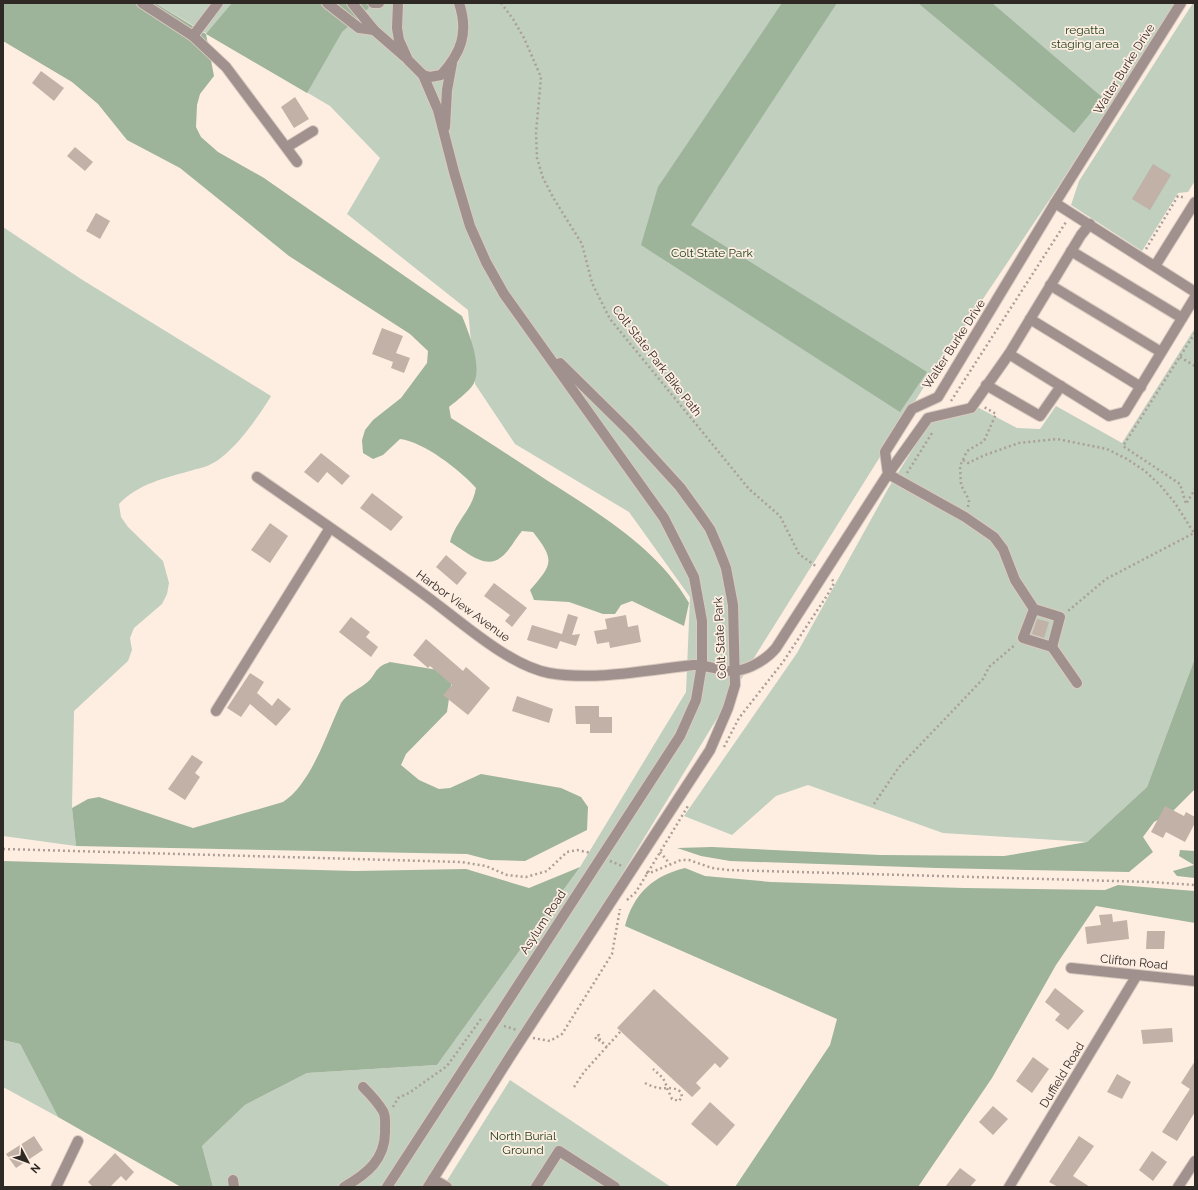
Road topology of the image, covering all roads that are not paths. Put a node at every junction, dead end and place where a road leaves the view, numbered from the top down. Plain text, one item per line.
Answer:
1 (142, 3) edge
2 (218, 3) edge
3 (327, 3) edge
4 (352, 3) edge
5 (373, 3) edge
6 (379, 3) edge
7 (398, 3) edge
8 (459, 3) edge
9 (1181, 3) edge
10 (374, 30) junction
11 (193, 36) junction
12 (408, 60) junction
13 (452, 61) junction
14 (423, 75) junction
15 (313, 131) dead end
16 (445, 135) junction
17 (287, 148) junction
18 (298, 162) dead end
19 (1192, 198) edge
20 (1055, 203) junction
21 (1090, 224) junction
22 (1071, 251) junction
23 (1155, 266) junction
24 (1050, 285) junction
25 (1195, 292) edge
26 (1195, 297) edge
27 (1182, 318) junction
28 (1030, 319) junction
29 (531, 330) junction
30 (1161, 352) junction
31 (1009, 354) junction
32 (986, 386) junction
33 (1060, 386) junction
34 (1140, 387) junction
35 (888, 474) junction
36 (257, 477) dead end
37 (330, 528) junction
38 (1034, 609) junction
39 (1052, 647) junction
40 (702, 664) junction
41 (734, 671) junction
42 (1077, 683) dead end
43 (216, 711) dead end
44 (1071, 968) dead end
45 (1137, 975) junction
46 (1195, 981) edge
47 (363, 1087) dead end
48 (78, 1141) dead end
49 (1195, 1161) edge
50 (431, 1183) edge
51 (56, 1187) edge
52 (344, 1187) edge
53 (387, 1187) edge
54 (447, 1187) edge
55 (536, 1187) edge
56 (615, 1187) edge
57 (1009, 1187) edge
58 (1178, 1187) edge

1 - 11 street
2 - 11 street
3 - 10 street
4 - 10 street, Colt State Park
5 - 6 street
7 - 12 street, Colt State Park
8 - 13 street, Colt State Park
9 - 20 street, Walter Burke Drive
10 - 12 street, Colt State Park
11 - 17 street
12 - 14 street, Colt State Park
13 - 14 street, Colt State Park
13 - 16 street, Colt State Park
14 - 16 street, Colt State Park
15 - 17 street
16 - 29 street, Colt State Park
17 - 18 street
19 - 23 street
20 - 21 street
20 - 35 street, Walter Burke Drive
21 - 22 street
21 - 23 street
22 - 24 street
22 - 27 street
23 - 25 street
24 - 28 street
24 - 30 street
26 - 27 street
27 - 30 street
28 - 31 street
28 - 34 street
29 - 40 street, Colt State Park
29 - 41 street, Colt State Park
30 - 34 street
31 - 32 street
31 - 33 street
32 - 33 street
32 - 35 street
33 - 34 street
35 - 38 street
35 - 41 street
36 - 37 street, Harbor View Avenue
37 - 40 street, Harbor View Avenue
37 - 43 street
38 - 39 street
38 - 39 street
39 - 42 street
40 - 41 street, Harbor View Avenue
40 - 53 street, Asylum Road
41 - 50 street, Colt State Park
44 - 45 street, Clifton Road
45 - 46 street, Clifton Road
45 - 57 street, Duffield Road
47 - 52 street
48 - 51 street
49 - 58 street
50 - 54 street
55 - 56 street

